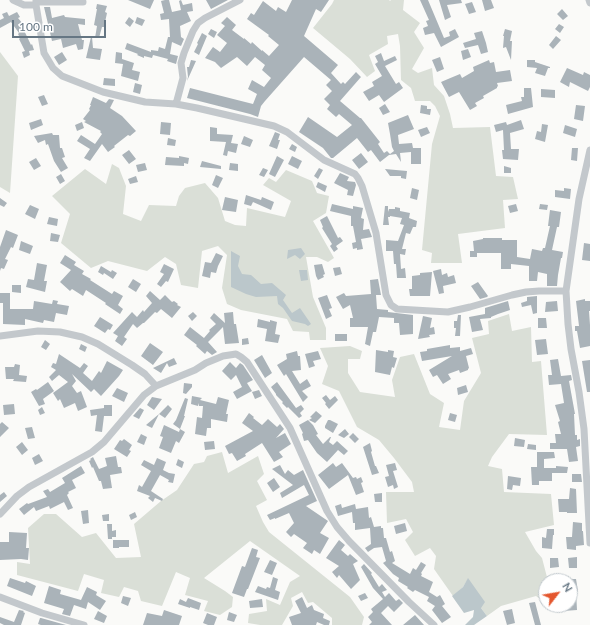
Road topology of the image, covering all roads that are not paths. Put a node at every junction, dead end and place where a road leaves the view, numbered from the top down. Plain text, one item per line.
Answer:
1 (13, 0) edge
2 (240, 0) edge
3 (589, 0) edge
4 (83, 2) dead end
5 (36, 3) edge
6 (590, 3) edge
7 (176, 104) junction
8 (590, 150) edge
9 (566, 291) junction
10 (0, 336) edge
11 (156, 386) junction
12 (0, 514) edge
13 (590, 543) edge
14 (0, 597) edge
15 (84, 625) edge
16 (434, 625) edge

1 - 5 street
2 - 7 street
3 - 6 street
4 - 5 street
5 - 7 street
7 - 9 street
8 - 9 street
9 - 13 street
10 - 11 street
11 - 12 street
11 - 16 street
14 - 15 street

